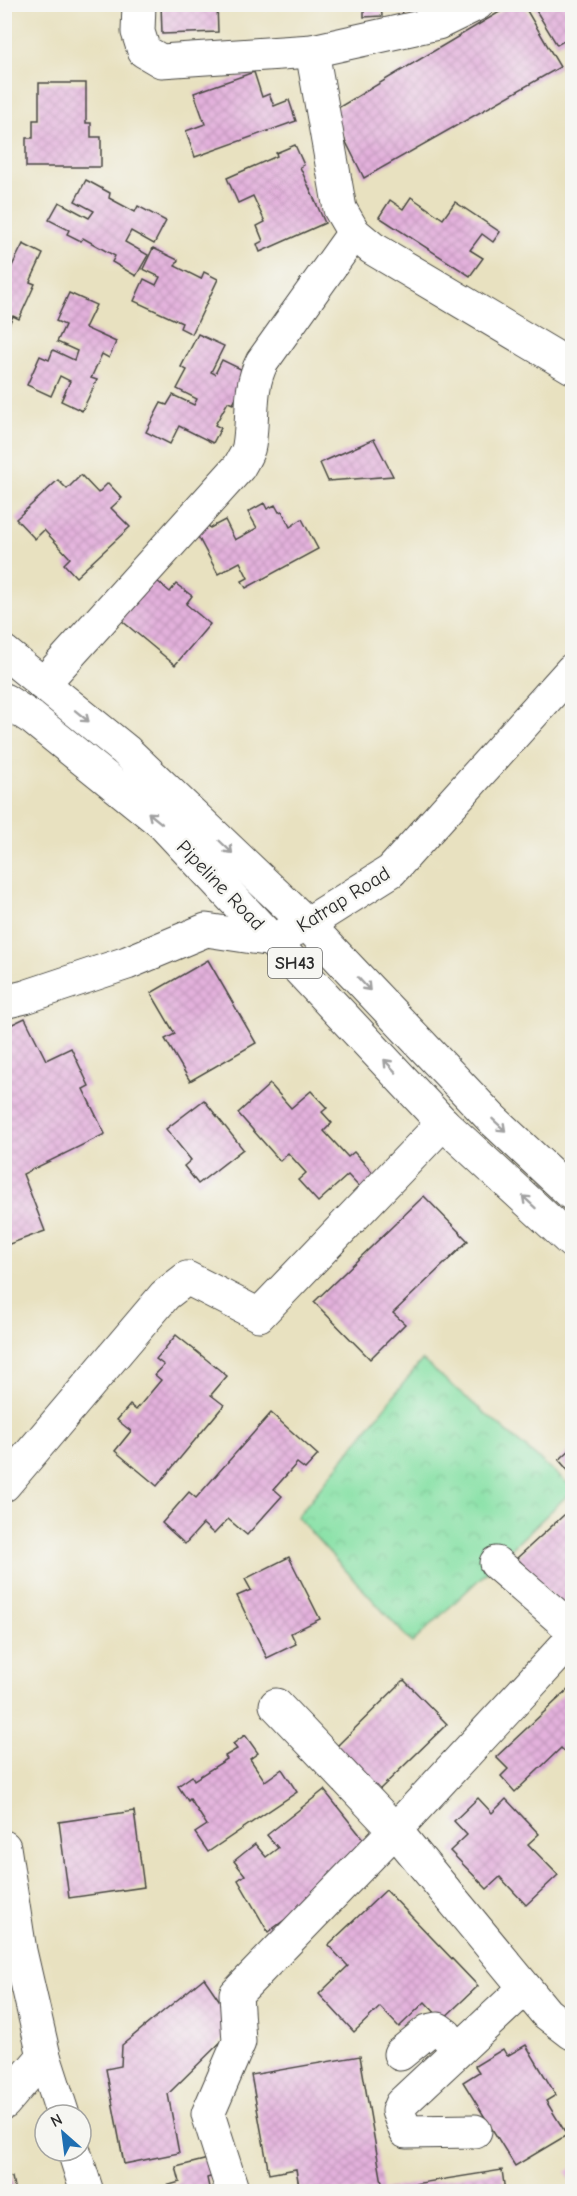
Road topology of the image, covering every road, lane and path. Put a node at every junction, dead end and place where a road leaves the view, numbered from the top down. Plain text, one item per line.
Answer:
1 (139, 4) edge
2 (477, 4) edge
3 (312, 51) junction
4 (354, 233) junction
5 (573, 367) edge
6 (4, 652) edge
7 (573, 670) edge
8 (43, 684) junction
9 (4, 700) edge
10 (308, 924) junction
11 (273, 940) junction
12 (4, 1002) edge
13 (443, 1123) junction
14 (573, 1194) edge
15 (573, 1242) edge
16 (4, 1485) edge
17 (496, 1563) dead end
18 (573, 1629) edge
19 (573, 1639) edge
20 (276, 1706) dead end
21 (395, 1830) junction
22 (4, 1847) edge
23 (525, 1988) junction
24 (573, 2033) edge
25 (458, 2050) junction
26 (400, 2054) dead end
27 (44, 2056) junction
28 (4, 2103) edge
29 (59, 2103) edge
30 (474, 2132) dead end
31 (78, 2163) edge
32 (87, 2192) edge
33 (233, 2192) edge

1 - 3 street
2 - 3 street
3 - 4 street
4 - 5 street
4 - 8 street
6 - 8 street, Pipeline Road / SH43
7 - 10 street, Katrap Road
8 -> 10 street, Pipeline Road / SH43
11 -> 9 street, Pipeline Road / SH43
10 - 11 street, Katrap Road
10 -> 14 street, Pipeline Road / SH43
11 - 12 street, Katrap Road
13 -> 11 street, Pipeline Road / SH43
15 -> 13 street, Pipeline Road / SH43
13 - 16 street
17 - 18 street
19 - 21 street
20 - 21 street
21 - 23 street
21 - 33 street
22 - 27 street
23 - 24 street
23 - 25 street
25 - 26 street
25 - 30 street
27 - 28 street
27 - 29 street
31 - 32 street

